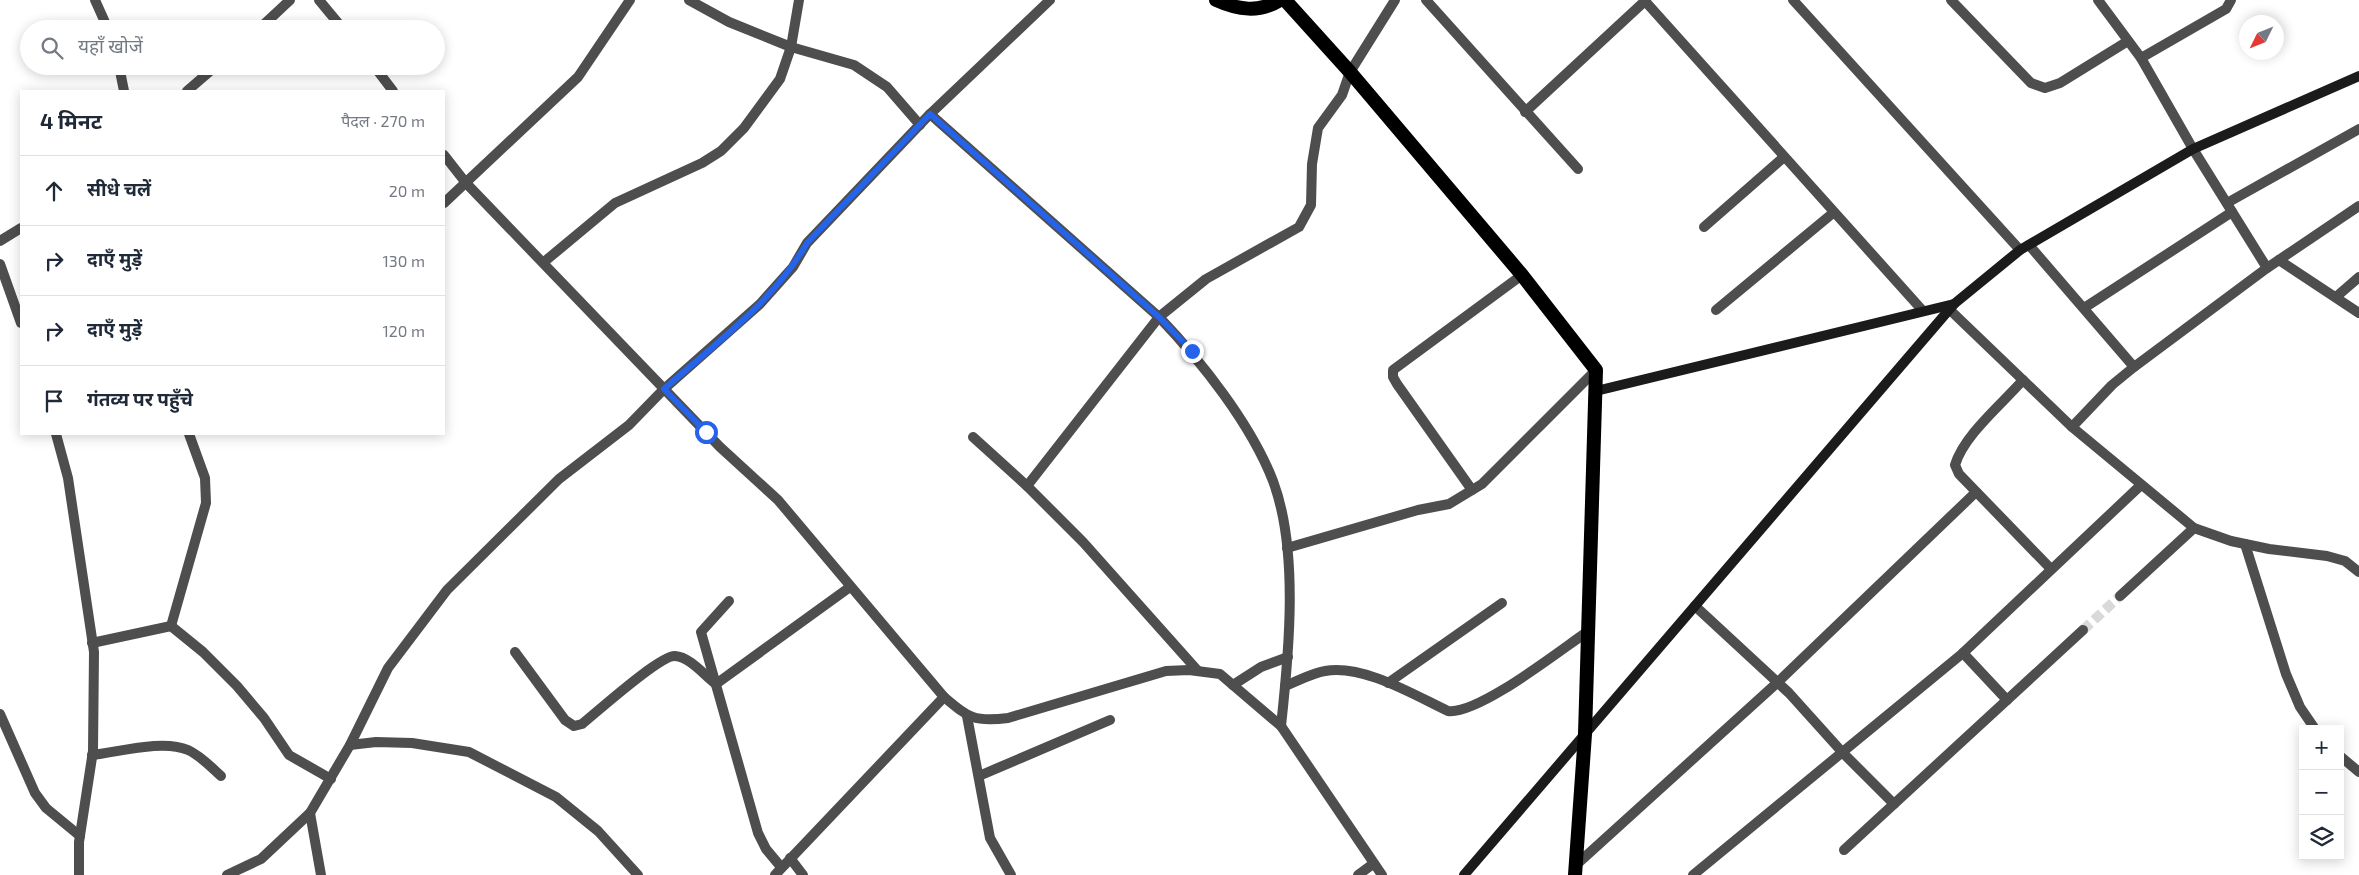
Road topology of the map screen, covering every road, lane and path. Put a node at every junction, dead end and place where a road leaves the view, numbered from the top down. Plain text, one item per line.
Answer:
1 (95, 0) edge
2 (290, 0) edge
3 (319, 0) edge
4 (630, 0) edge
5 (689, 0) edge
6 (799, 0) edge
7 (1050, 0) edge
8 (1216, 0) edge
9 (1280, 0) edge
10 (1285, 0) edge
11 (1395, 0) edge
12 (1426, 0) edge
13 (1645, 0) edge
14 (1793, 0) edge
15 (1951, 0) edge
16 (2098, 0) edge
17 (2231, 0) edge
18 (104, 20) edge
19 (269, 20) edge
20 (336, 20) edge
21 (2128, 41) junction
22 (791, 47) junction
23 (2141, 58) junction
24 (1350, 72) junction
25 (121, 75) edge
26 (206, 75) edge
27 (381, 75) edge
28 (2359, 76) edge
29 (124, 90) edge
30 (188, 90) edge
31 (392, 90) edge
32 (1525, 112) junction
33 (930, 114) junction
34 (920, 125) junction
35 (2359, 129) edge
36 (2193, 149) junction
37 (445, 157) edge
38 (1784, 158) junction
39 (1578, 169) dead end
40 (466, 183) junction
41 (445, 203) edge
42 (2359, 206) edge
43 (2229, 208) junction
44 (1833, 212) junction
45 (1704, 227) dead end
46 (20, 229) edge
47 (0, 242) edge
48 (2025, 248) junction
49 (2279, 260) junction
50 (544, 262) junction
51 (0, 264) edge
52 (2266, 268) junction
53 (1522, 275) junction
54 (2359, 278) edge
55 (2336, 297) junction
56 (1952, 307) junction
57 (2084, 308) junction
58 (1716, 310) dead end
59 (1923, 312) junction
60 (2359, 312) edge
61 (1159, 317) junction
62 (20, 319) edge
63 (2134, 368) junction
64 (1596, 370) junction
65 (2023, 380) junction
66 (664, 389) junction
67 (1596, 391) junction
68 (2072, 427) junction
69 (56, 435) edge
70 (189, 435) edge
71 (973, 437) dead end
72 (2141, 485) junction
73 (1027, 486) junction
74 (1472, 490) junction
75 (1976, 492) junction
76 (2194, 528) junction
77 (2245, 544) junction
78 (1287, 548) junction
79 (2051, 569) junction
80 (2359, 572) edge
81 (850, 587) junction
82 (2120, 596) tunnel mouth
83 (729, 601) dead end
84 (1502, 603) dead end
85 (1695, 606) junction
86 (171, 626) junction
87 (2083, 630) tunnel mouth
88 (1587, 632) junction
89 (92, 643) junction
90 (515, 652) dead end
91 (1963, 653) junction
92 (1288, 657) junction
93 (1198, 671) junction
94 (1778, 682) junction
95 (1388, 683) junction
96 (716, 684) junction
97 (1233, 685) junction
98 (1285, 686) junction
99 (944, 697) junction
100 (2007, 700) junction
101 (0, 714) edge
102 (967, 716) junction
103 (1110, 720) dead end
104 (2312, 725) edge
105 (1281, 726) junction
106 (1585, 734) junction
107 (350, 745) junction
108 (1842, 753) junction
109 (92, 755) junction
110 (2344, 759) edge
111 (2359, 772) edge
112 (221, 776) dead end
113 (979, 776) junction
114 (331, 780) junction
115 (1894, 804) junction
116 (310, 813) junction
117 (80, 836) junction
118 (1844, 850) dead end
119 (790, 858) junction
120 (1373, 864) junction
121 (1575, 870) edge
122 (778, 871) edge
123 (79, 875) edge
124 (227, 875) edge
125 (321, 875) edge
126 (638, 875) edge
127 (803, 875) edge
128 (1010, 875) edge
129 (1358, 875) edge
130 (1382, 875) edge
131 (1464, 875) edge
132 (1693, 875) edge

1 - 18 street
2 - 19 street
3 - 20 street
4 - 40 street
5 - 22 street
6 - 22 street
7 - 33 street
8 - 9 highway
10 - 24 highway
11 - 24 street
12 - 32 street
13 - 32 street
13 - 38 street
14 - 48 street
15 - 21 street
16 - 21 street
17 - 23 street
21 - 23 street
22 - 34 street
22 - 50 street
23 - 36 street
24 - 53 highway
24 - 61 street
25 - 29 street
26 - 30 street
27 - 31 street
28 - 36 main road
32 - 39 street
33 - 34 street
33 - 61 street
34 - 66 street
35 - 43 street
36 - 43 street
36 - 48 main road
37 - 40 street
38 - 44 street
38 - 45 street
40 - 41 street
40 - 50 street
42 - 49 street
43 - 52 street
43 - 57 street
44 - 58 street
44 - 59 street
46 - 47 street
48 - 56 main road
48 - 57 street
49 - 52 street
49 - 55 street
50 - 66 street
51 - 62 street
52 - 63 street
53 - 64 highway
53 - 74 street
54 - 55 street
55 - 60 street
56 - 59 main road
56 - 65 street
56 - 85 main road
57 - 63 street
59 - 67 main road
61 - 73 street
61 - 78 street
63 - 68 street
64 - 67 highway
64 - 74 street
65 - 68 street
65 - 75 street
66 - 81 street
66 - 107 street
67 - 88 highway
68 - 72 street
69 - 89 street
70 - 86 street
71 - 73 street
72 - 76 street
72 - 79 street
73 - 93 street
74 - 78 street
75 - 79 street
75 - 94 street
76 - 77 street
76 - 82 street
77 - 80 street
77 - 104 street
78 - 92 street
79 - 91 street
81 - 96 street
81 - 99 street
83 - 96 street
84 - 95 street
85 - 94 street
85 - 106 main road
86 - 89 street
86 - 114 street
87 - 100 street
88 - 95 street
88 - 106 highway
89 - 109 street
90 - 96 street
91 - 100 street
91 - 108 street
92 - 97 street
92 - 98 street
93 - 97 street
93 - 102 street
94 - 108 street
94 - 121 street
95 - 98 street
96 - 122 street
97 - 105 street
98 - 105 street
99 - 102 street
99 - 119 street
100 - 115 street
101 - 117 street
102 - 113 street
103 - 113 street
105 - 120 street
106 - 121 highway
106 - 131 main road
107 - 114 street
107 - 126 street
108 - 115 street
108 - 132 street
109 - 112 street
109 - 117 street
110 - 111 street
113 - 128 street
114 - 116 street
115 - 118 street
116 - 124 street
116 - 125 street
117 - 123 street
119 - 122 street
119 - 127 street
120 - 129 street
120 - 130 street

